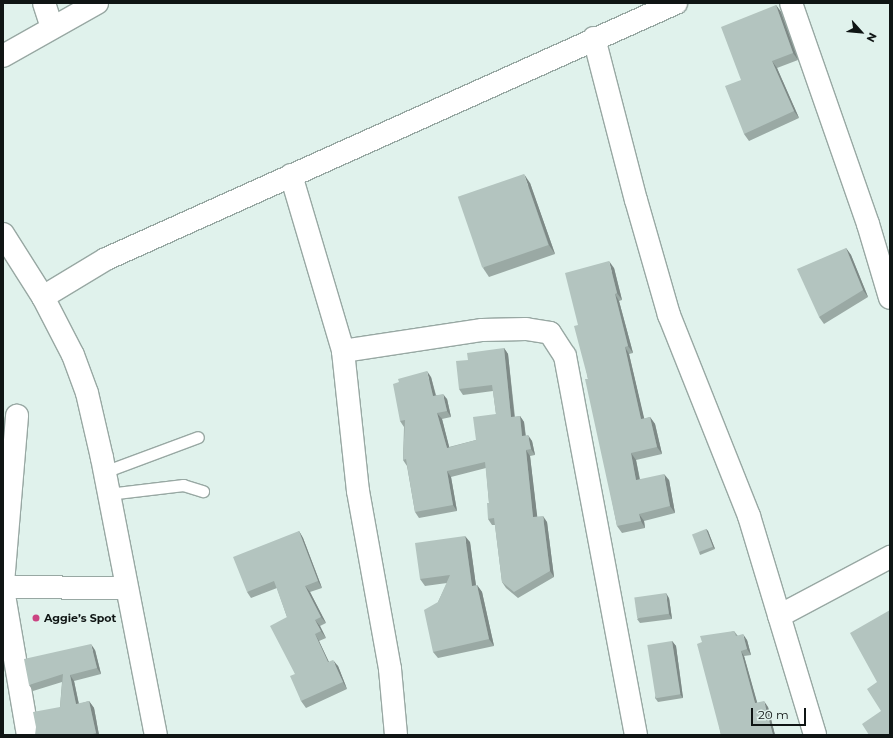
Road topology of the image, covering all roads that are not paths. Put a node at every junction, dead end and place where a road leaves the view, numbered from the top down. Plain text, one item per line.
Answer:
1 (44, 3) edge
2 (97, 3) edge
3 (676, 3) edge
4 (790, 3) edge
5 (52, 27) junction
6 (594, 38) junction
7 (3, 56) edge
8 (291, 175) junction
9 (3, 234) edge
10 (43, 297) junction
11 (890, 298) edge
12 (342, 351) junction
13 (17, 416) dead end
14 (198, 437) dead end
15 (104, 472) junction
16 (203, 491) dead end
17 (108, 494) junction
18 (890, 557) edge
19 (3, 584) edge
20 (3, 588) edge
21 (126, 588) junction
22 (779, 616) junction
23 (28, 735) edge
24 (156, 735) edge
25 (396, 735) edge
26 (636, 735) edge
27 (815, 735) edge

1 - 5 street
2 - 5 street
3 - 6 street
4 - 11 street
5 - 7 street
6 - 8 street
6 - 22 street
8 - 10 street
8 - 12 street
9 - 10 street
10 - 15 street
12 - 25 street
12 - 26 street
13 - 19 street
14 - 15 lane
15 - 17 street
16 - 17 lane
17 - 21 street
18 - 22 street
20 - 21 street
20 - 23 street
21 - 24 street
22 - 27 street

